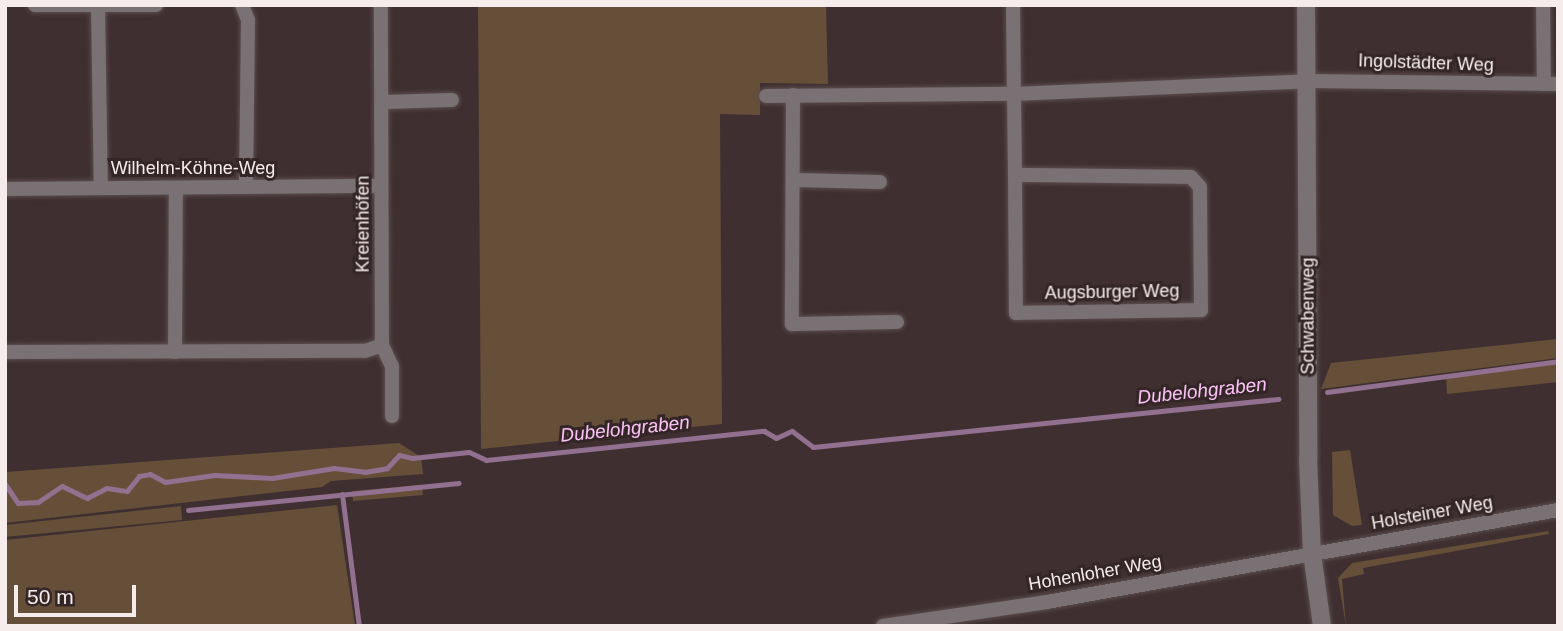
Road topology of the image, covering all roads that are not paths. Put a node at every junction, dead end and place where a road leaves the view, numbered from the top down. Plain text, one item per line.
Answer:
1 (35, 5) edge
2 (156, 5) edge
3 (242, 5) edge
4 (381, 5) edge
5 (1013, 5) edge
6 (1306, 5) edge
7 (98, 6) edge
8 (1548, 9) edge
9 (1307, 81) junction
10 (1551, 84) edge
11 (1014, 94) junction
12 (793, 95) junction
13 (766, 96) dead end
14 (452, 100) dead end
15 (383, 102) junction
16 (1015, 175) junction
17 (793, 180) junction
18 (880, 182) dead end
19 (381, 186) junction
20 (101, 187) junction
21 (246, 187) junction
22 (5, 188) edge
23 (176, 188) junction
24 (897, 322) dead end
25 (382, 345) junction
26 (5, 352) edge
27 (175, 352) junction
28 (392, 415) dead end
29 (1558, 510) edge
30 (1312, 553) junction
31 (883, 626) edge
32 (1322, 626) edge

1 - 7 street
2 - 7 street
3 - 21 street
4 - 15 street, Kreienhöfen
5 - 11 street, Augsburger Weg
6 - 9 street, Schwabenweg
7 - 20 street
8 - 10 street, Ingolstädter Weg
9 - 10 street, Ingolstädter Weg
9 - 11 street
9 - 30 street, Schwabenweg
11 - 12 street
11 - 16 street, Augsburger Weg
12 - 13 street
12 - 17 street
14 - 15 street
15 - 19 street, Kreienhöfen
16 - 16 street, Augsburger Weg
17 - 18 street
17 - 24 street
19 - 21 street, Wilhelm-Köhne-Weg
19 - 25 street, Kreienhöfen
20 - 22 street, Wilhelm-Köhne-Weg
20 - 23 street, Wilhelm-Köhne-Weg
21 - 23 street, Wilhelm-Köhne-Weg
23 - 27 street
25 - 27 street
25 - 28 street, Kreienhöfen
26 - 27 street
29 - 30 street, Holsteiner Weg
30 - 31 street, Hohenloher Weg
30 - 32 street, Schwabenweg

